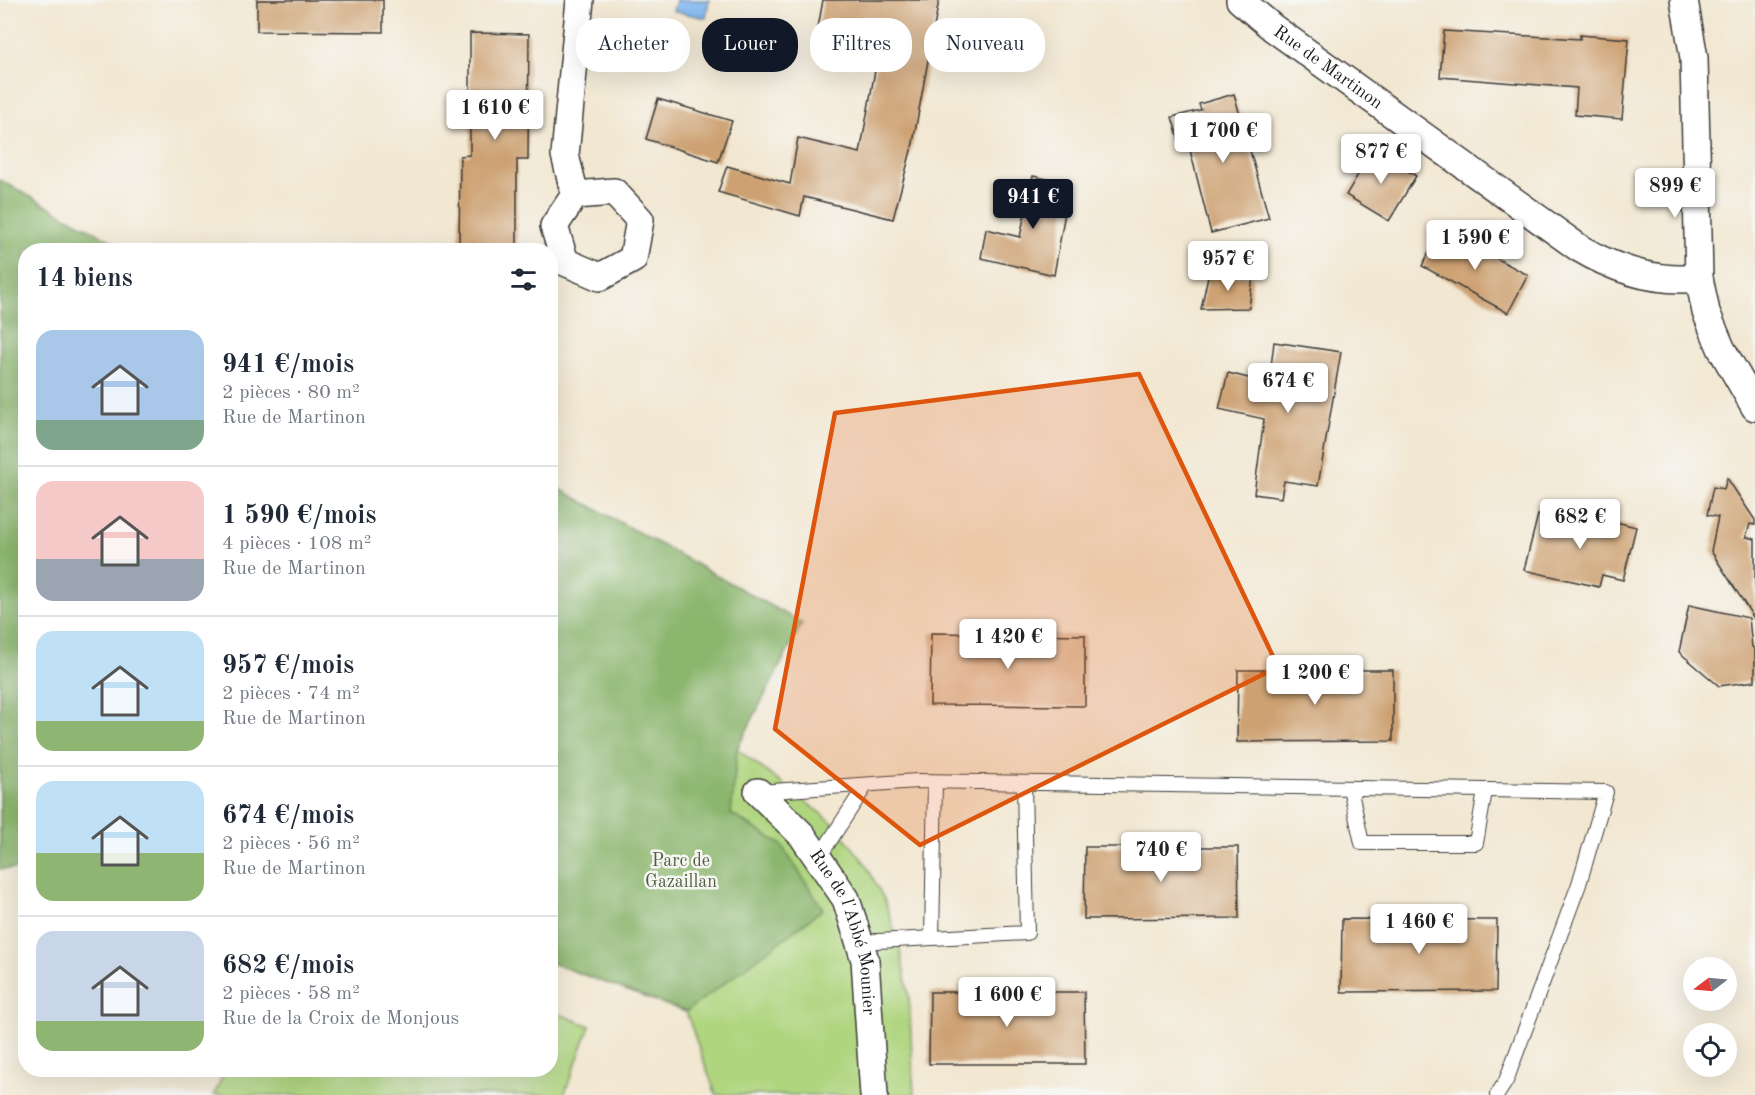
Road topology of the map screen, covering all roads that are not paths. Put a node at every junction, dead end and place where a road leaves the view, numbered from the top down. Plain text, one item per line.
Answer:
1 (580, 0) edge
2 (1240, 0) edge
3 (1684, 0) edge
4 (575, 195) dead end
5 (1699, 278) junction
6 (1755, 406) edge
7 (935, 782) junction
8 (1024, 783) junction
9 (866, 785) junction
10 (1350, 788) junction
11 (1485, 790) junction
12 (758, 792) joint
13 (818, 859) junction
14 (932, 938) junction
15 (859, 942) junction
16 (874, 1095) edge
17 (1497, 1095) edge

1 - 4 street
2 - 5 street, Rue de Martinon
3 - 5 street
5 - 6 street
7 - 8 lane
7 - 9 lane
7 - 14 lane
8 - 10 lane
8 - 14 lane
9 - 12 lane
9 - 13 lane
10 - 11 lane
10 - 11 lane
11 - 17 lane
12 - 13 street, Rue de l'Abbé Mounier
13 - 15 street, Rue de l'Abbé Mounier
14 - 15 lane
15 - 16 street, Rue de l'Abbé Mounier

